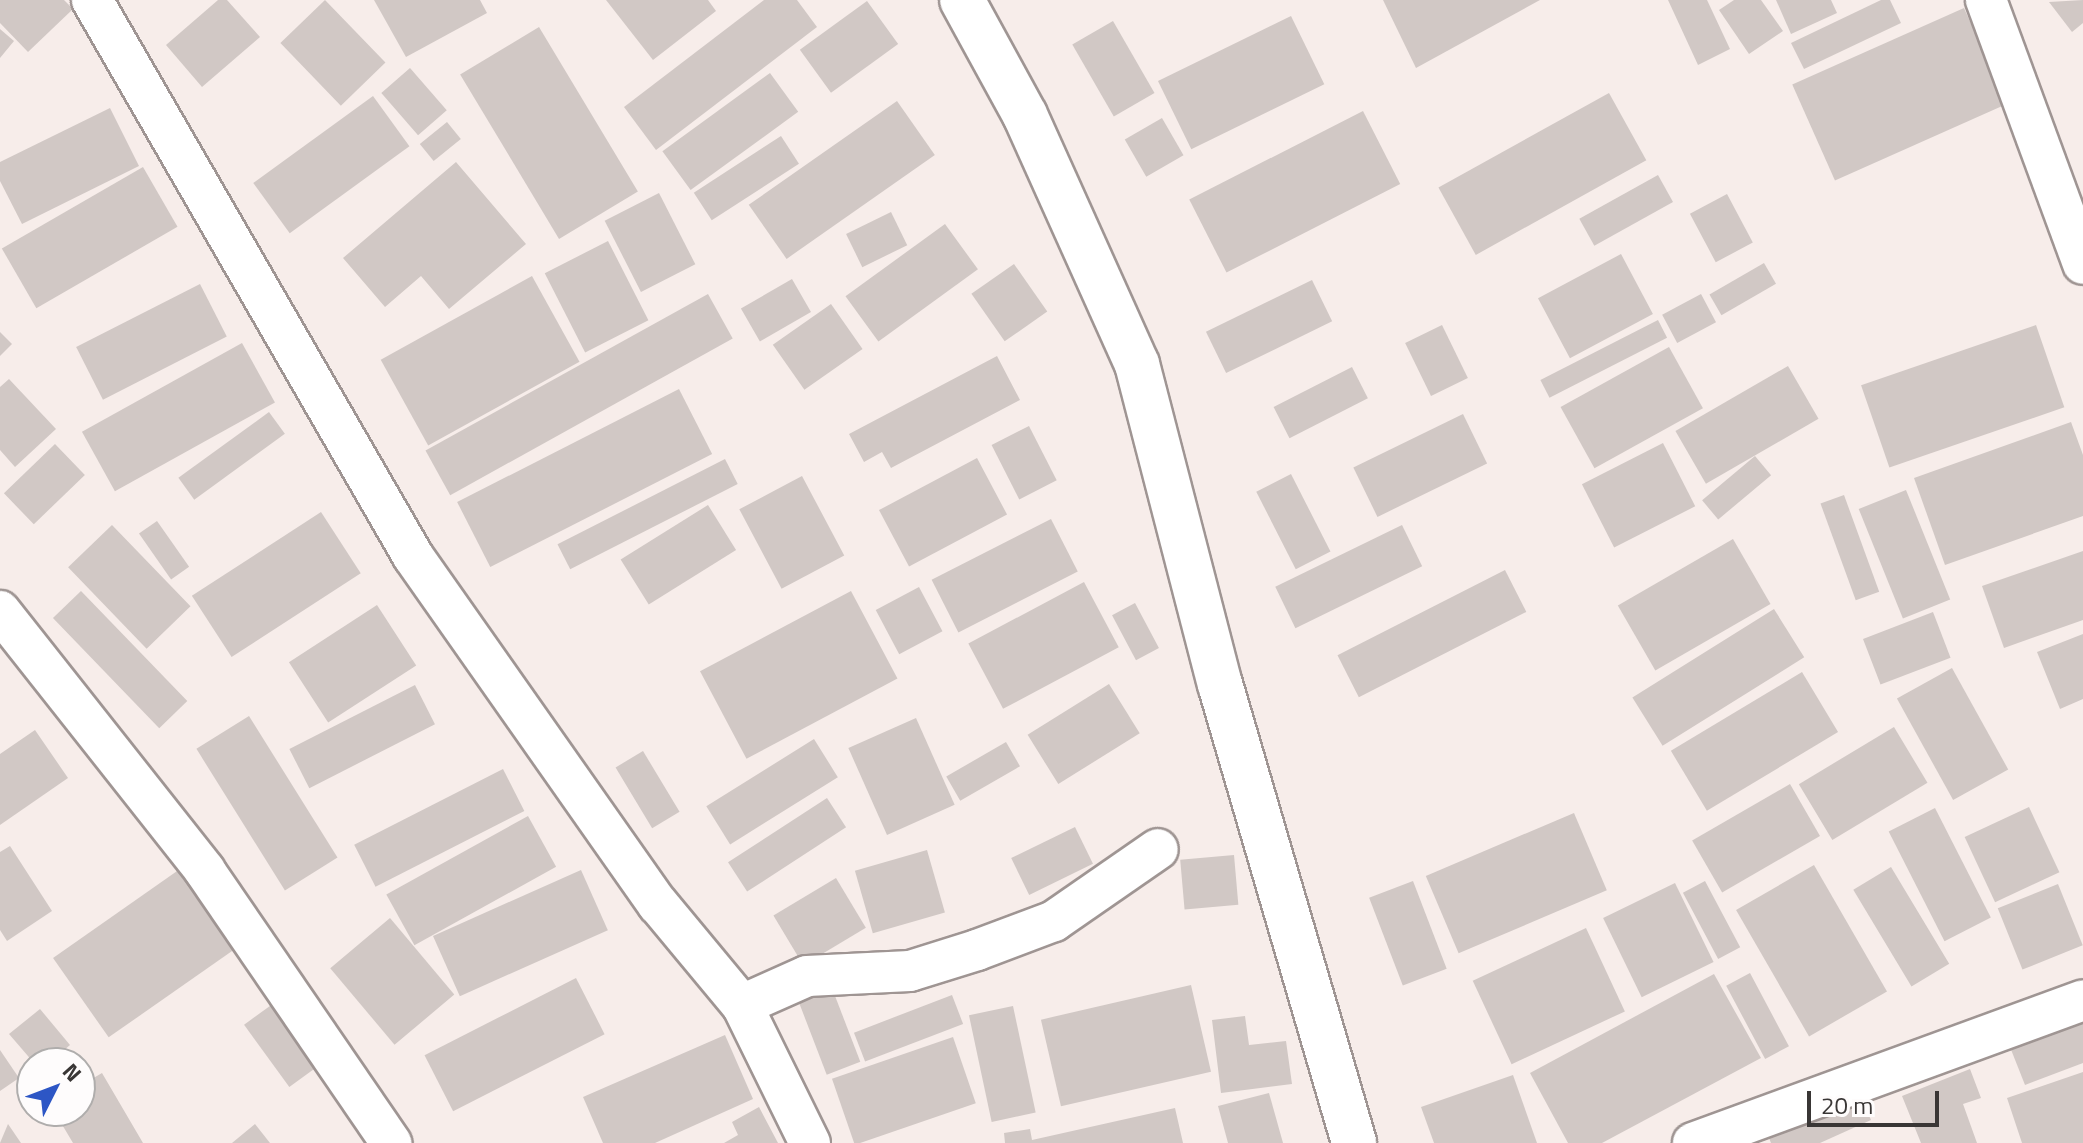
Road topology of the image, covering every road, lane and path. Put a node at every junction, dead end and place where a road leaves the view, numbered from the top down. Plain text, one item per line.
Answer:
1 (92, 0) edge
2 (962, 0) edge
3 (1986, 0) edge
4 (2083, 264) edge
5 (0, 611) edge
6 (1158, 849) dead end
7 (2083, 1000) edge
8 (742, 1005) junction
9 (391, 1143) edge
10 (810, 1143) edge
11 (1354, 1143) edge
12 (1693, 1143) edge

1 - 8 street
2 - 11 main road
3 - 4 street
5 - 9 street
6 - 8 street
7 - 12 street
8 - 10 street

